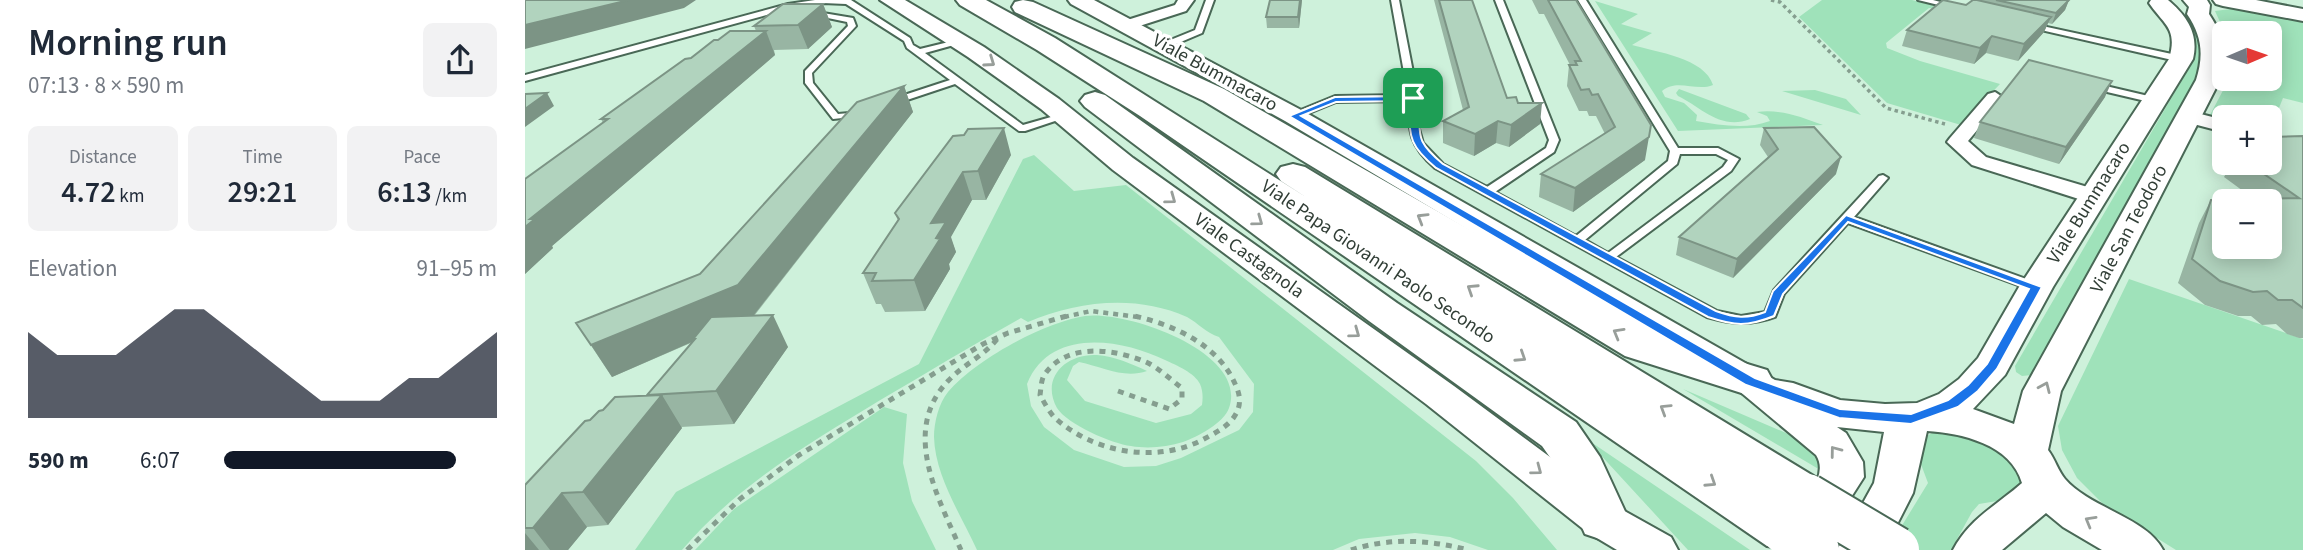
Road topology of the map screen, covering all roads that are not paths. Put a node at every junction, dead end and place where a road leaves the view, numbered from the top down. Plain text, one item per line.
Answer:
1 (890, 0) edge
2 (987, 0) edge
3 (1078, 0) edge
4 (1186, 0) edge
5 (1210, 0) edge
6 (1395, 0) edge
7 (1499, 0) edge
8 (1582, 0) edge
9 (1922, 0) edge
10 (2156, 2) edge
11 (2209, 2) edge
12 (1970, 11) edge
13 (826, 15) edge
14 (2303, 15) edge
15 (2021, 23) edge
16 (1127, 25) junction
17 (958, 41) junction
18 (1166, 45) junction
19 (919, 52) junction
20 (2181, 59) junction
21 (525, 78) edge
22 (958, 80) junction
23 (2083, 83) edge
24 (1413, 98) junction
25 (1996, 98) edge
26 (2154, 100) junction
27 (880, 107) edge
28 (867, 111) edge
29 (1065, 116) junction
30 (1294, 116) junction
31 (2189, 117) junction
32 (2212, 124) edge
33 (1675, 151) junction
34 (1883, 178) dead end
35 (1487, 192) junction
36 (2093, 196) junction
37 (1846, 218) junction
38 (1577, 241) junction
39 (1608, 258) junction
40 (2036, 287) junction
41 (1751, 382) junction
42 (1916, 418) junction
43 (2036, 469) junction
44 (1800, 532) edge
45 (1611, 535) edge
46 (1655, 550) edge
47 (1860, 550) edge
48 (1896, 550) edge
49 (1976, 550) edge
50 (2140, 550) edge

1 - 17 main road, Viale Castagnola
41 -> 2 main road
2 - 44 main road, Viale Papa Giovanni Paolo Secondo
2 -> 45 main road
3 - 16 main road, Viale Bummacaro
4 - 16 street
5 - 18 lane
6 - 24 lane
7 - 35 lane
8 - 33 lane
9 - 12 lane
10 - 11 main road
10 - 20 main road
11 - 14 main road
11 - 31 main road, Viale San Teodoro
13 - 28 lane
15 - 20 lane
16 - 18 main road, Viale Bummacaro
17 - 19 lane
17 -> 29 main road, Viale Castagnola
18 - 30 main road, Viale Bummacaro
19 - 21 lane
19 - 22 lane
20 - 26 main road, Viale Bummacaro
22 - 27 lane
22 - 29 lane
23 - 26 lane
24 - 30 lane
24 - 35 lane
25 - 36 street
26 - 36 main road, Viale Bummacaro
29 -> 45 main road, Viale Castagnola
30 - 41 main road, Viale Bummacaro
31 - 32 street
43 -> 31 main road, Viale San Teodoro
33 - 38 lane
33 - 39 lane
34 - 37 lane
35 - 38 lane
36 - 40 main road, Viale Bummacaro
37 - 39 lane
37 - 40 lane
38 - 39 lane
40 - 42 main road, Viale Bummacaro
41 - 42 main road
44 -> 41 main road
42 - 43 main road
42 - 47 main road
43 - 49 main road
50 -> 43 main road
44 - 48 main road, Viale Papa Giovanni Paolo Secondo, bridge
45 - 46 main road, Viale Castagnola

